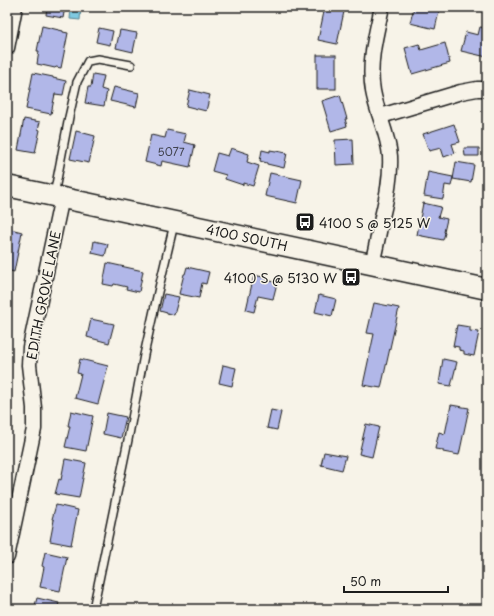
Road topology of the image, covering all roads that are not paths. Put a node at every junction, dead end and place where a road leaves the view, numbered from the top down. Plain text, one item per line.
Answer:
1 (15, 7) edge
2 (382, 7) edge
3 (10, 21) edge
4 (7, 48) edge
5 (131, 65) dead end
6 (487, 88) edge
7 (381, 116) junction
8 (7, 186) edge
9 (58, 197) junction
10 (175, 222) junction
11 (372, 264) junction
12 (487, 289) edge
13 (7, 557) edge
14 (93, 609) edge

1 - 3 street
2 - 7 street
3 - 4 street
5 - 9 lane
6 - 7 street
7 - 11 street
8 - 9 main road, 4100 SOUTH
9 - 10 main road, 4100 SOUTH
9 - 13 street, EDITH GROVE LANE
10 - 11 main road, 4100 SOUTH
10 - 14 lane
11 - 12 main road, 4100 SOUTH

